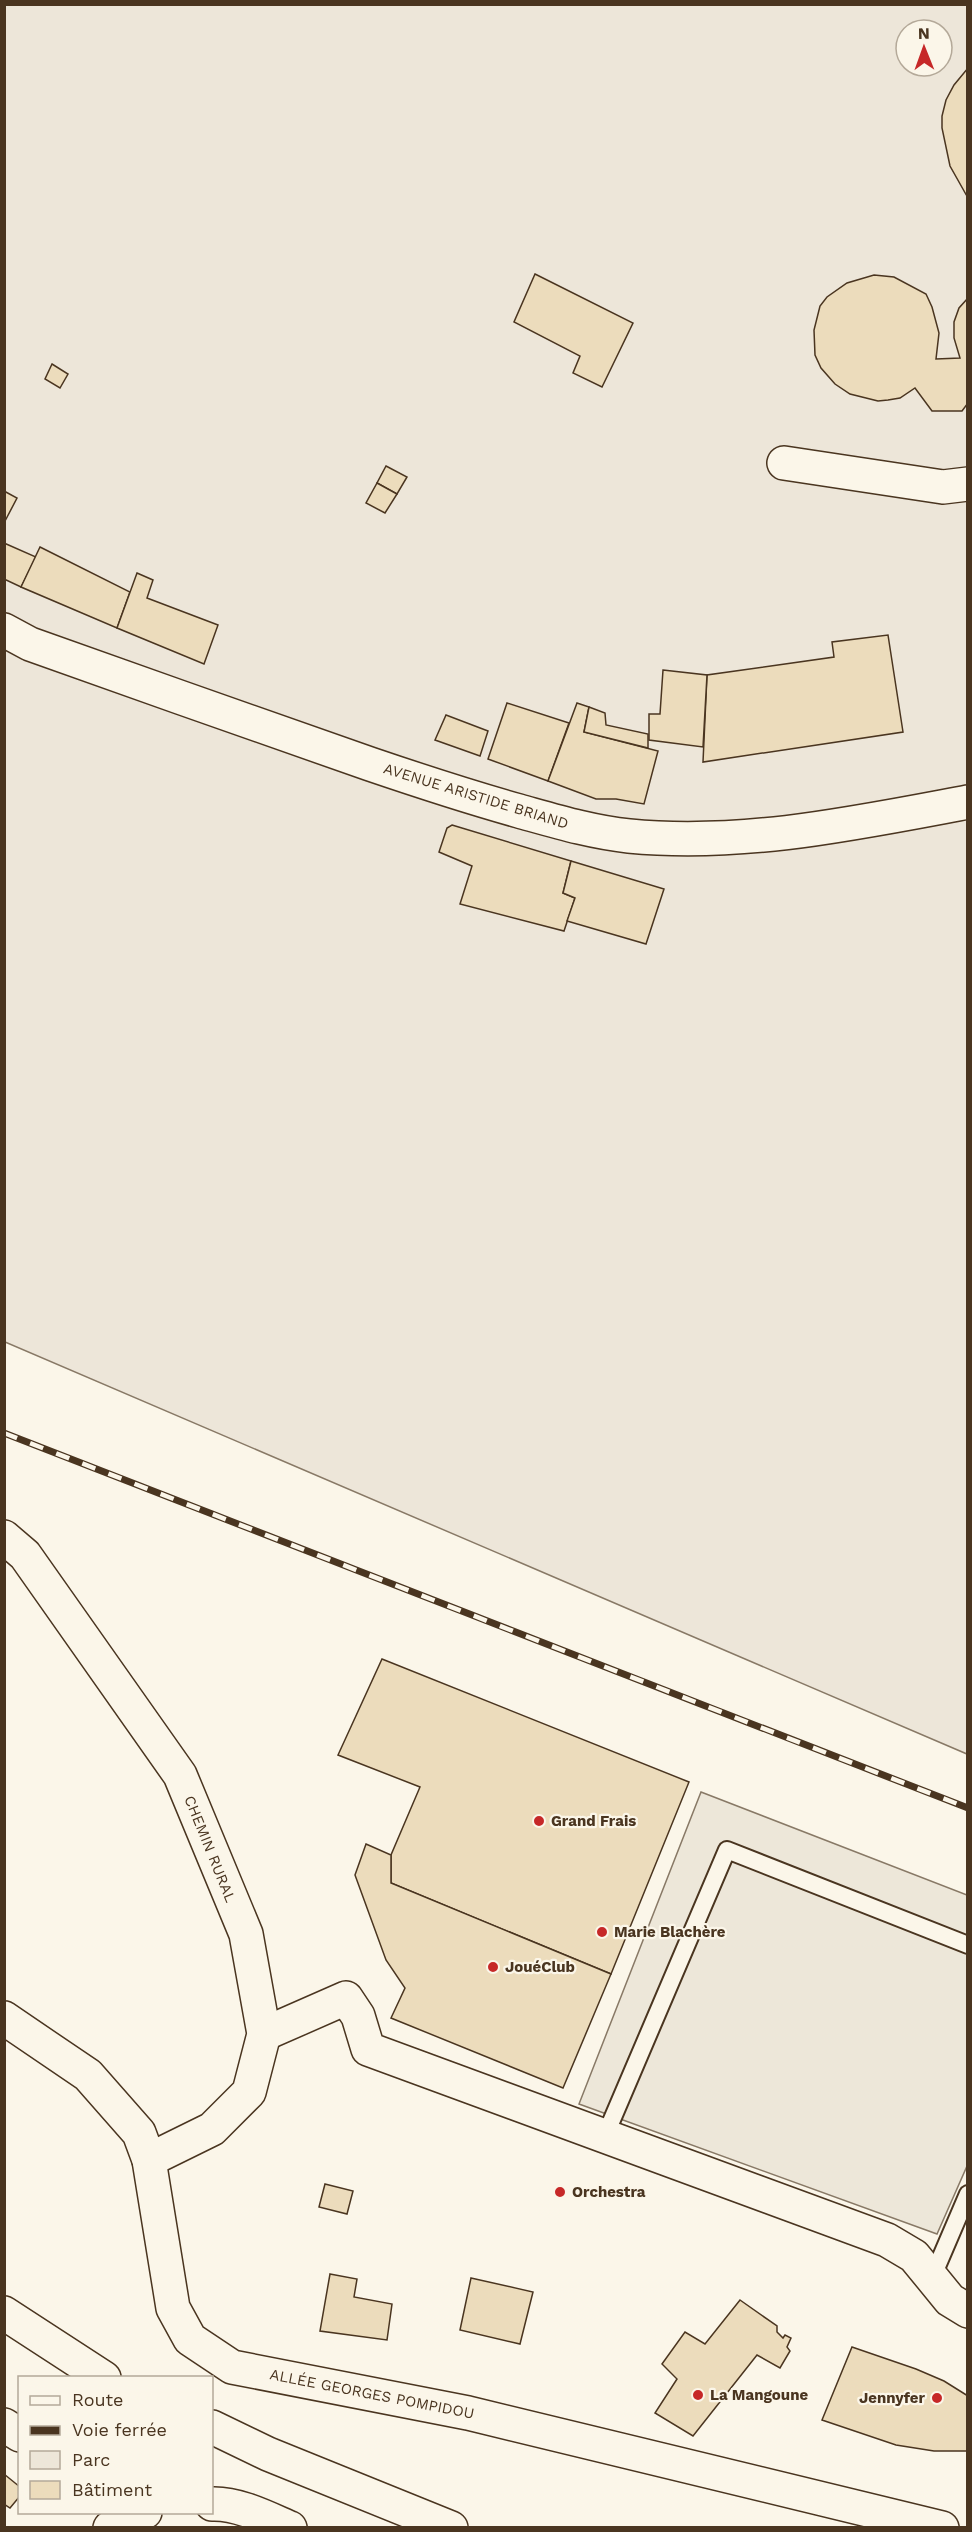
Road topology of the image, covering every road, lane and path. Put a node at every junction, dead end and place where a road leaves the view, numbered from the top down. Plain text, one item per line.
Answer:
1 (784, 463) dead end
2 (968, 484) edge
3 (4, 630) edge
4 (968, 802) edge
5 (4, 1537) edge
6 (968, 1945) edge
7 (4, 2018) edge
8 (264, 2034) junction
9 (605, 2136) junction
10 (149, 2160) junction
11 (968, 2194) edge
12 (932, 2278) junction
13 (968, 2311) edge
14 (4, 2313) edge
15 (101, 2376) edge
16 (4, 2425) edge
17 (213, 2427) edge
18 (18, 2434) edge
19 (213, 2504) edge
20 (290, 2528) edge
21 (451, 2528) edge
22 (942, 2528) edge

1 - 2 street
3 - 4 street, AVENUE ARISTIDE BRIAND
5 - 8 street, CHEMIN RURAL
6 - 9 lane
7 - 10 street, ALLÉE GEORGES POMPIDOU
8 - 9 street
8 - 10 street, CHEMIN RURAL
9 - 12 street
10 - 22 street, ALLÉE GEORGES POMPIDOU
11 - 12 lane
12 - 13 street
14 - 15 street
16 - 18 street
17 - 21 street
19 - 20 street

